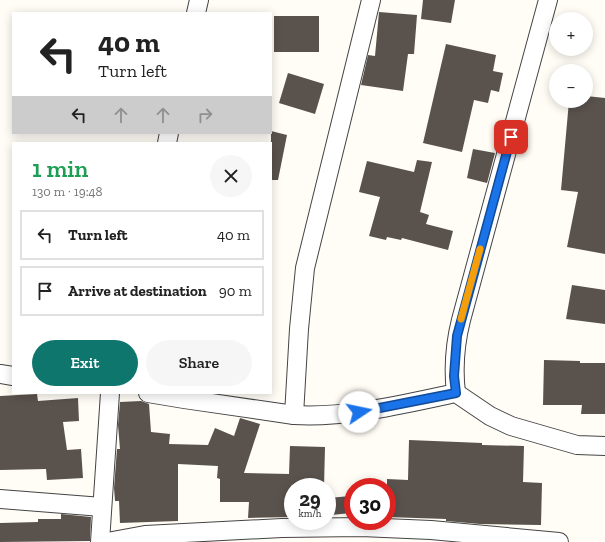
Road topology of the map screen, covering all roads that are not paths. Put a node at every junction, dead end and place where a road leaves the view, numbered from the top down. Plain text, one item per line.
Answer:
1 (199, 0) edge
2 (371, 0) edge
3 (548, 0) edge
4 (196, 12) edge
5 (0, 374) edge
6 (12, 376) edge
7 (456, 393) junction
8 (110, 394) edge
9 (153, 394) edge
10 (294, 415) junction
11 (605, 446) edge
12 (0, 499) edge
13 (102, 507) junction
14 (100, 542) edge
15 (108, 542) edge
16 (559, 542) edge

1 - 4 street
2 - 10 street
3 - 7 street
5 - 6 street
7 - 10 street
7 - 11 street
8 - 13 street
9 - 10 street
12 - 13 street
13 - 14 street
15 - 16 street

